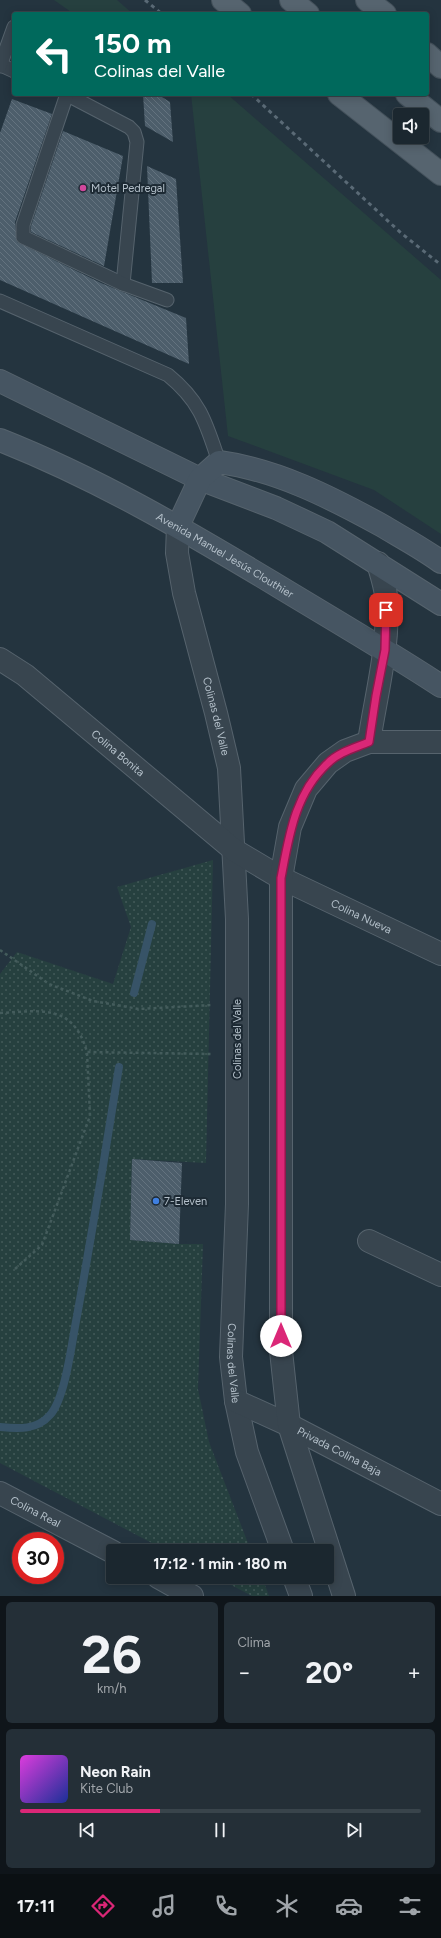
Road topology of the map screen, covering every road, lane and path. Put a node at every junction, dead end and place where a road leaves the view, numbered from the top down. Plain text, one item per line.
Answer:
1 (223, 0) edge
2 (291, 0) edge
3 (367, 0) edge
4 (238, 12) edge
5 (306, 12) edge
6 (382, 12) edge
7 (12, 33) edge
8 (429, 56) edge
9 (0, 66) edge
10 (441, 67) edge
11 (12, 70) edge
12 (65, 96) edge
13 (70, 96) edge
14 (342, 96) edge
15 (410, 96) edge
16 (441, 121) edge
17 (441, 174) edge
18 (123, 284) junction
19 (168, 300) dead end
20 (0, 301) edge
21 (0, 381) edge
22 (0, 440) edge
23 (219, 462) junction
24 (200, 479) junction
25 (178, 526) junction
26 (441, 562) edge
27 (378, 563) junction
28 (441, 604) edge
29 (385, 650) junction
30 (0, 658) edge
31 (441, 686) edge
32 (369, 742) junction
33 (441, 742) edge
34 (234, 850) junction
35 (281, 878) junction
36 (0, 950) edge
37 (441, 954) edge
38 (237, 1004) junction
39 (0, 1013) edge
40 (87, 1052) junction
41 (237, 1055) junction
42 (370, 1241) dead end
43 (15, 1269) dead end
44 (441, 1275) edge
45 (236, 1401) junction
46 (289, 1425) junction
47 (0, 1493) edge
48 (441, 1504) edge
49 (280, 1544) edge
50 (106, 1548) edge
51 (171, 1584) edge
52 (297, 1584) edge
53 (192, 1596) edge
54 (301, 1596) edge
55 (344, 1596) edge

1 - 4 main road
2 - 5 main road
3 - 6 main road
7 - 9 lane
8 - 10 main road
9 - 11 lane
12 - 18 lane
13 - 18 lane
14 - 17 main road
15 - 16 main road
18 - 19 lane
20 - 23 lane
21 - 24 street
22 - 25 street, Avenida Manuel Jesús Clouthier
23 - 24 street
23 - 26 street
24 - 25 street
24 - 27 street
25 - 29 street, Avenida Manuel Jesús Clouthier
25 - 34 street, Colinas del Valle
27 - 28 street
27 - 29 street
29 - 31 street, Avenida Manuel Jesús Clouthier
29 - 32 street
30 - 34 street, Colina Bonita
32 - 33 street
32 - 35 street
34 - 35 street, Colina Bonita
34 - 38 street, Colinas del Valle
35 - 37 street, Colina Nueva
35 - 46 street
36 - 38 path
38 - 41 street, Colinas del Valle
39 - 40 path
40 - 41 path
40 - 43 path
41 - 45 street, Colinas del Valle
42 - 44 street
45 - 46 street, Privada Colina Baja
45 - 49 street, Colinas del Valle
46 - 48 street, Privada Colina Baja
46 - 55 street
47 - 50 street, Colina Real
51 - 53 street
52 - 54 street

